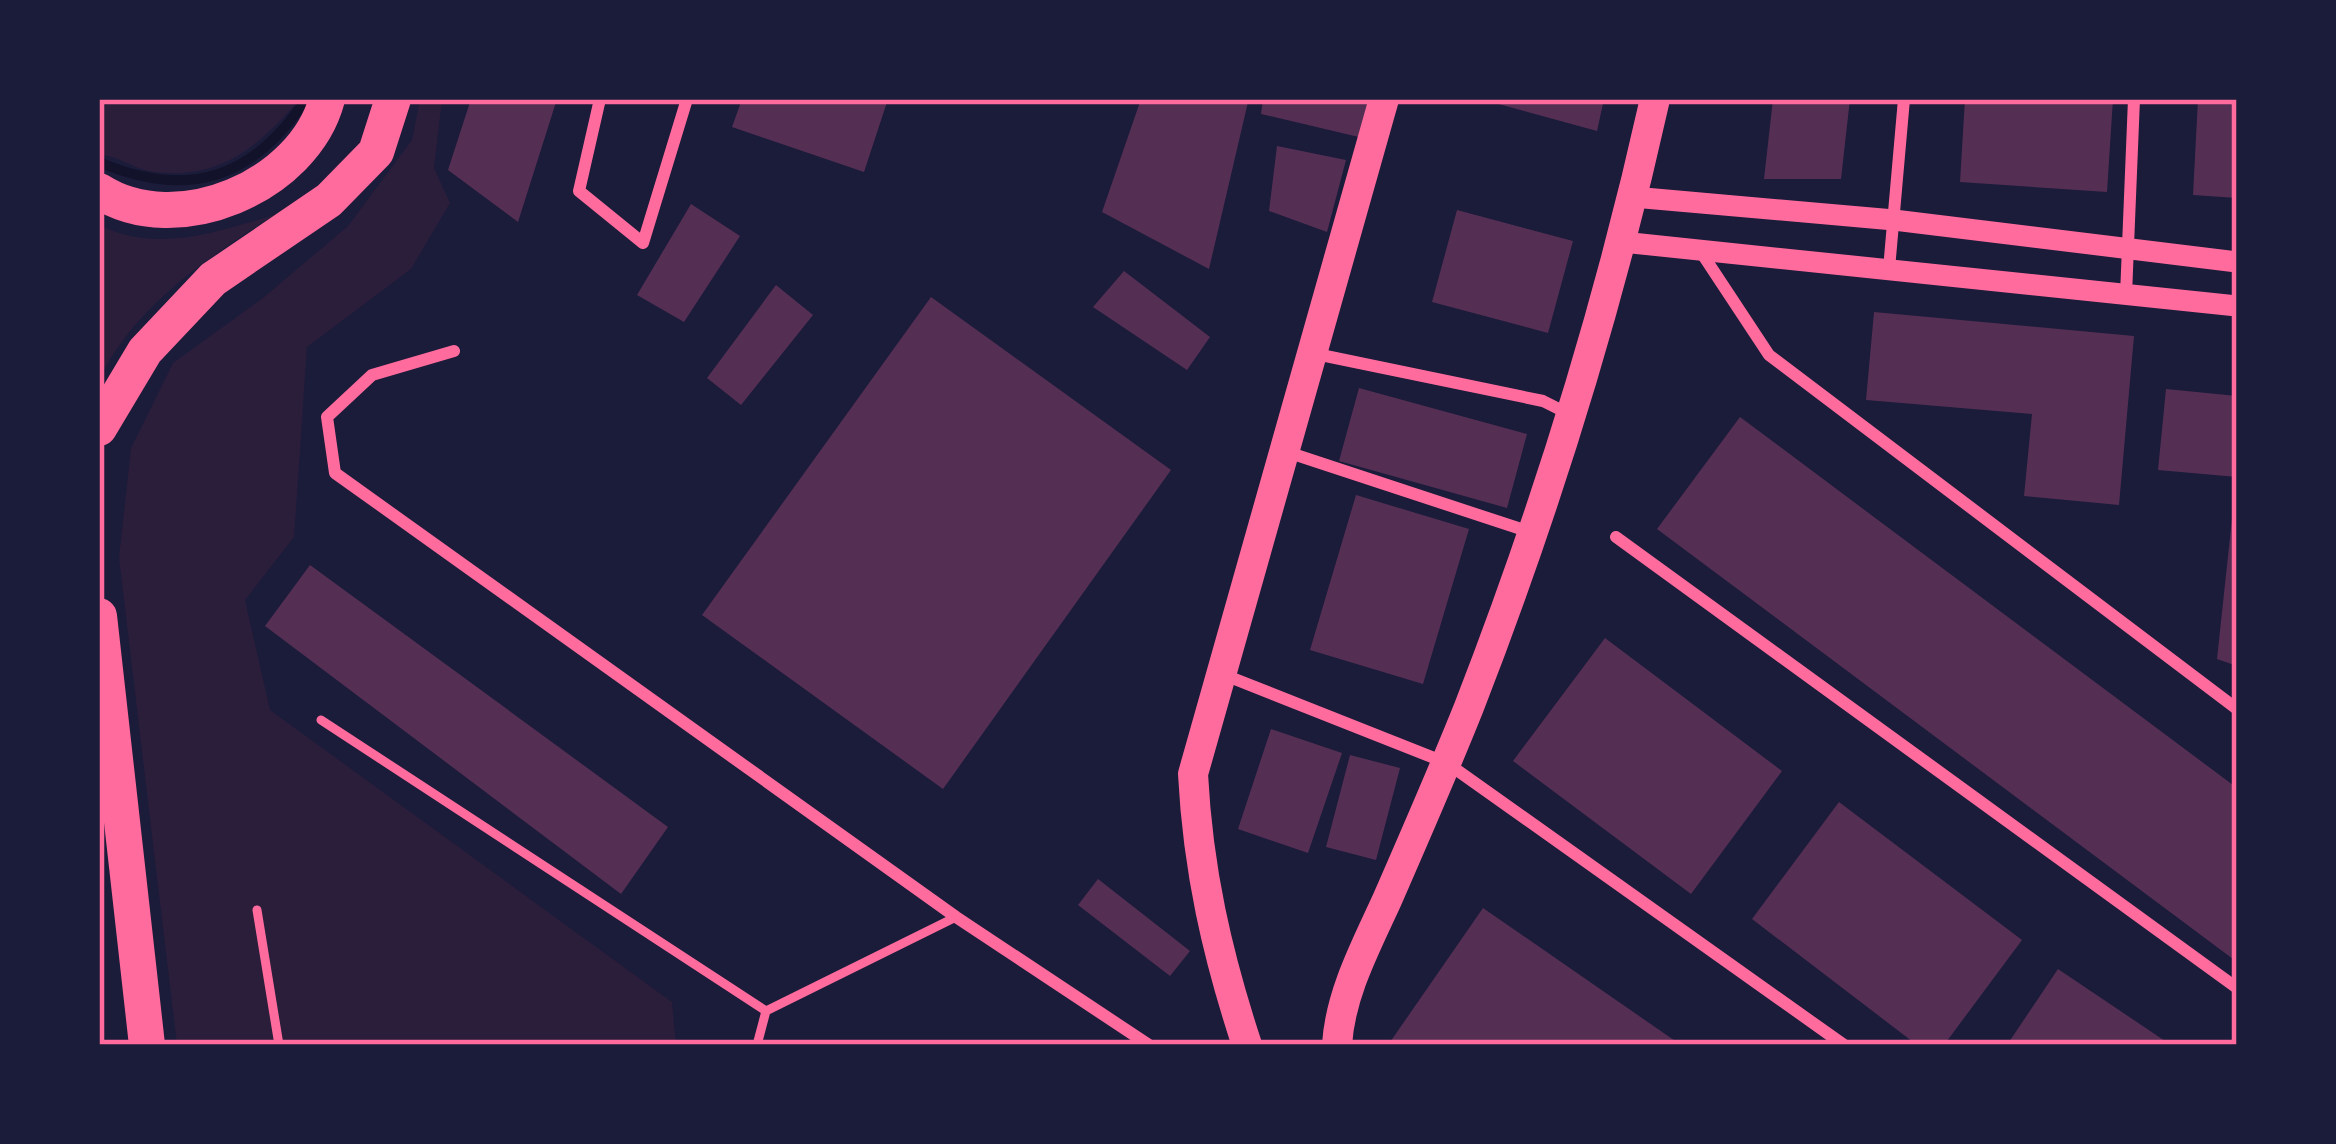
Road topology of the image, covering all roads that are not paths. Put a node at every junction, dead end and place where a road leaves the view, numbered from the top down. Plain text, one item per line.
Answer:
1 (327, 99) edge
2 (393, 99) edge
3 (600, 99) edge
4 (687, 99) edge
5 (1384, 99) edge
6 (1655, 99) edge
7 (1904, 99) edge
8 (2134, 99) edge
9 (99, 191) edge
10 (1633, 197) junction
11 (1894, 220) junction
12 (1622, 242) junction
13 (1699, 248) junction
14 (2124, 253) junction
15 (2237, 262) edge
16 (1889, 269) junction
17 (2126, 295) junction
18 (2237, 306) edge
19 (454, 351) dead end
20 (1315, 354) junction
21 (1572, 416) junction
22 (99, 428) edge
23 (1286, 452) junction
24 (1532, 532) junction
25 (1616, 537) dead end
26 (99, 616) edge
27 (1222, 674) junction
28 (2237, 709) edge
29 (321, 720) dead end
30 (1447, 763) junction
31 (99, 779) edge
32 (257, 910) dead end
33 (956, 917) junction
34 (2237, 988) edge
35 (766, 1011) junction
36 (146, 1032) edge
37 (279, 1045) edge
38 (757, 1045) edge
39 (1149, 1045) edge
40 (1247, 1045) edge
41 (1337, 1045) edge
42 (1844, 1045) edge

1 - 9 highway
2 - 22 highway
3 - 4 street
5 - 20 main road
6 - 10 main road
7 - 11 street
8 - 14 street
10 - 11 street
10 - 12 main road
11 - 14 street
11 - 16 street
12 - 13 street
12 - 21 main road
13 - 16 street
13 - 28 street
14 - 15 street
14 - 17 street
16 - 17 street
17 - 18 street
19 - 33 street
20 - 21 street
20 - 23 main road
21 - 24 main road
23 - 24 street
23 - 27 main road
24 - 30 main road
25 - 34 street
26 - 36 highway
27 - 30 street
27 - 40 main road
29 - 35 lane
30 - 41 main road
30 - 42 street
31 - 36 highway
32 - 37 lane
33 - 35 lane
33 - 39 street
35 - 38 lane

